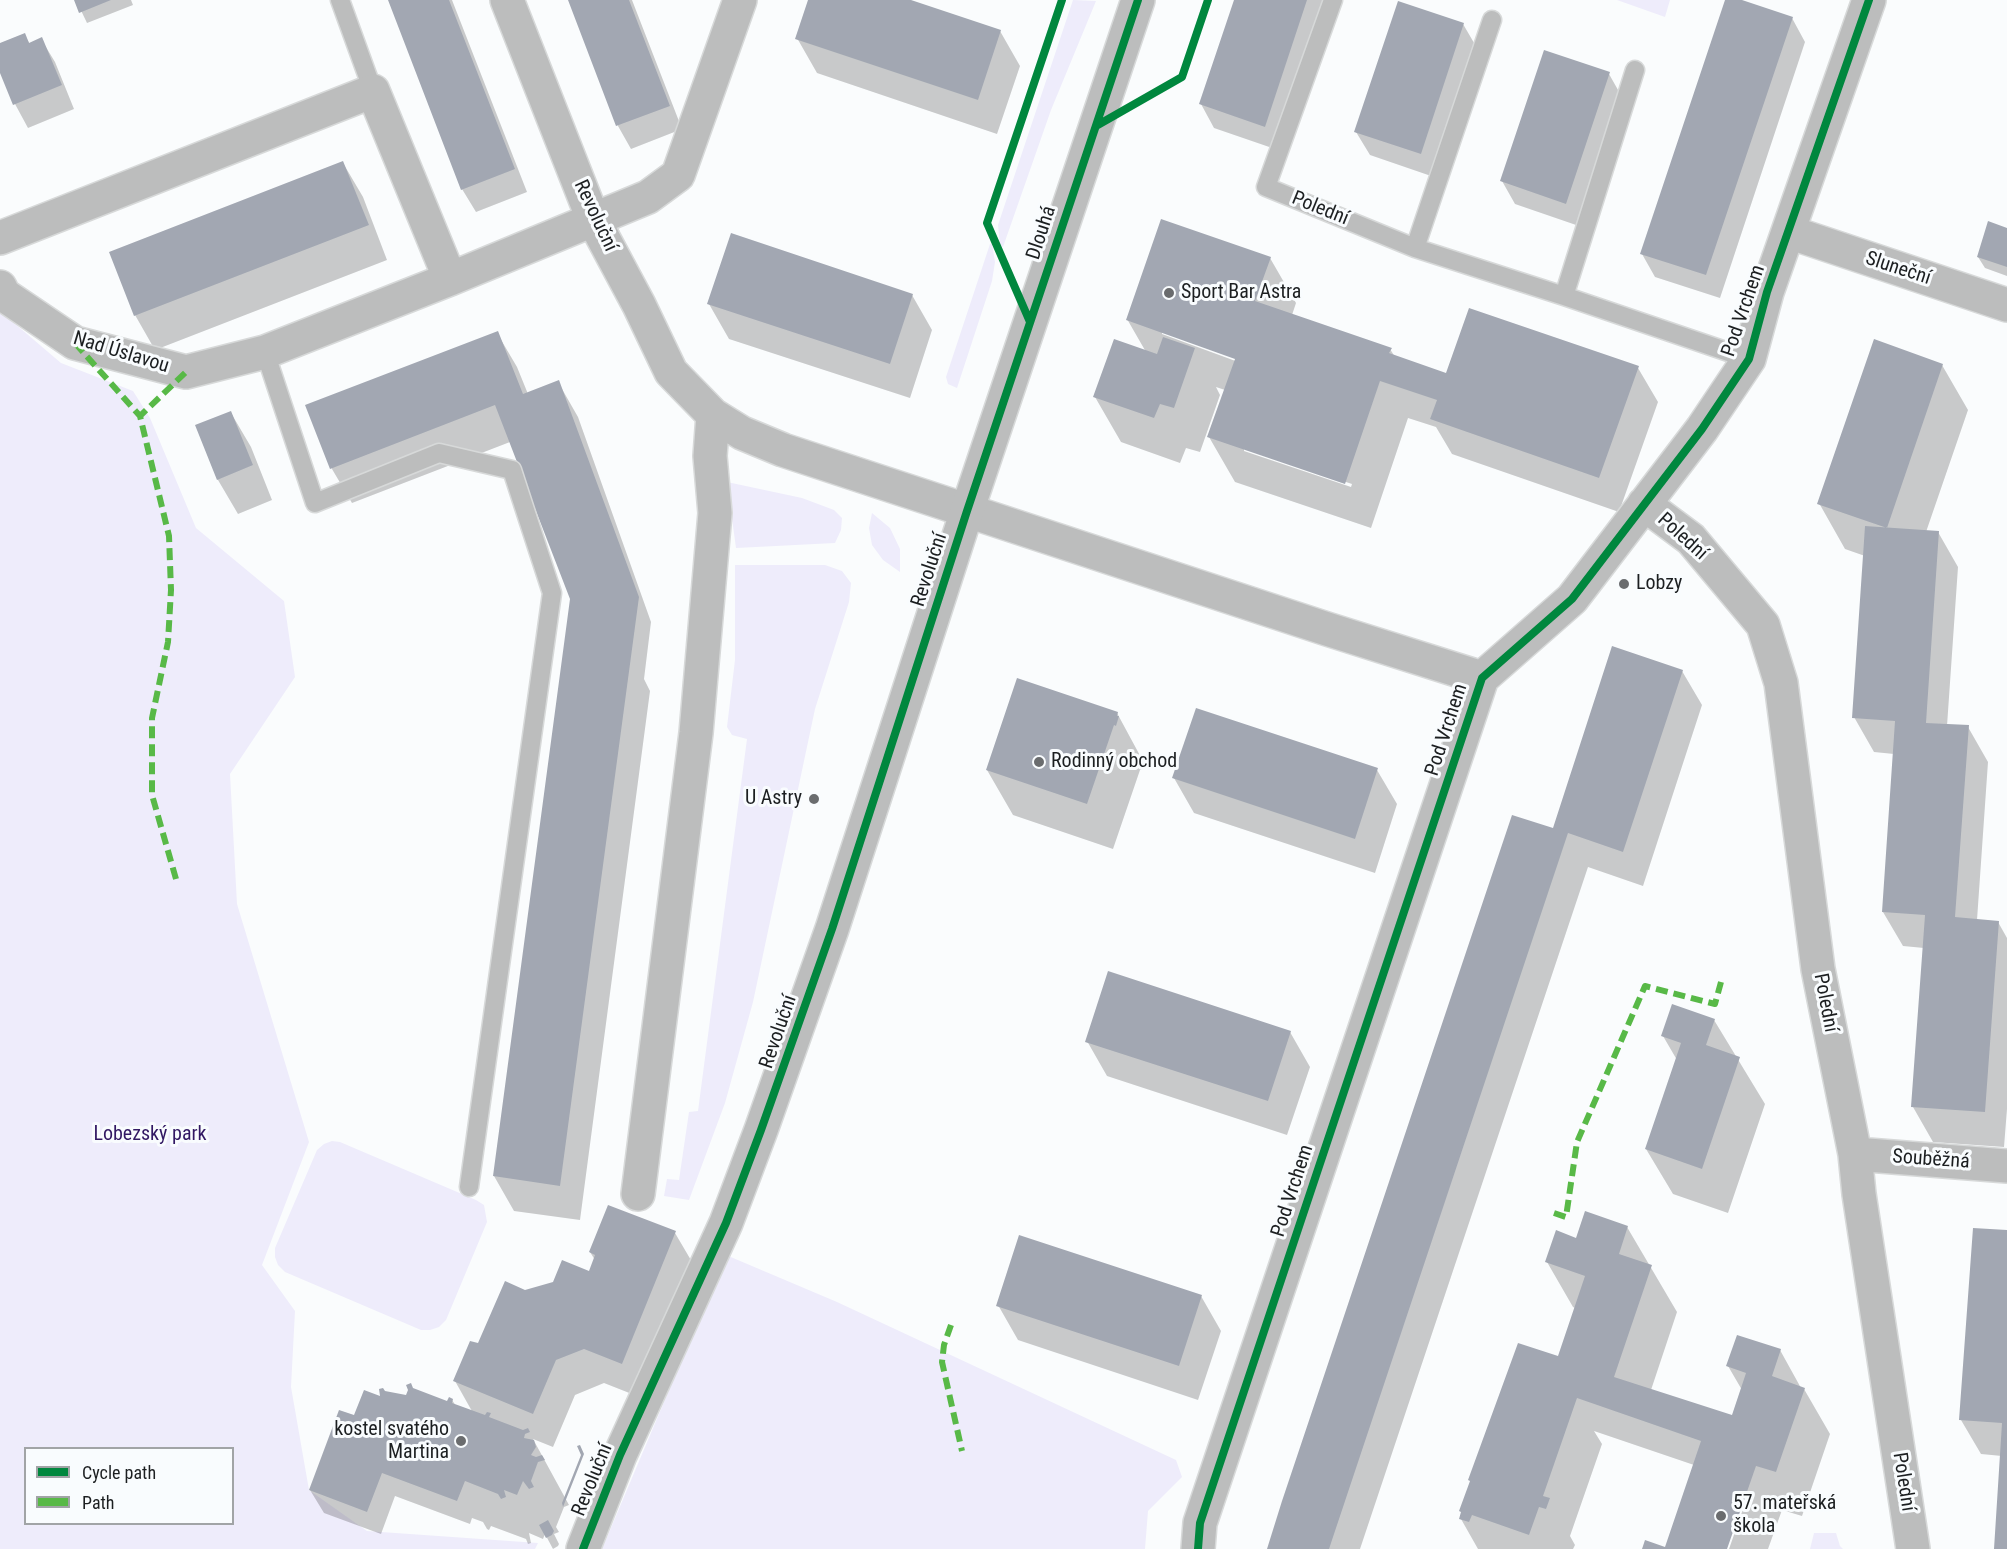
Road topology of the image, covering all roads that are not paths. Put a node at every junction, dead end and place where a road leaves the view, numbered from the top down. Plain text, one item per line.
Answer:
1 (340, 0) edge
2 (507, 0) edge
3 (740, 0) edge
4 (1138, 0) edge
5 (1333, 0) edge
6 (1869, 0) edge
7 (1492, 20) dead end
8 (1635, 70) dead end
9 (373, 91) junction
10 (593, 219) junction
11 (1789, 232) junction
12 (0, 238) edge
13 (1415, 248) junction
14 (450, 279) junction
15 (0, 287) edge
16 (1564, 296) junction
17 (2007, 305) edge
18 (264, 352) junction
19 (1749, 359) junction
20 (713, 415) junction
21 (1644, 504) junction
22 (967, 511) junction
23 (1482, 678) junction
24 (1855, 1154) junction
25 (2007, 1166) edge
26 (469, 1186) dead end
27 (638, 1194) dead end
28 (584, 1549) edge
29 (1198, 1549) edge
30 (1913, 1549) edge

1 - 9 lane
2 - 10 street, Revoluční
3 - 10 street
4 - 22 street, Dlouhá
5 - 13 lane, Polední
6 - 11 street, Pod Vrchem
7 - 13 lane
8 - 16 lane
9 - 12 street
9 - 14 street
10 - 14 street
10 - 20 street, Revoluční
11 - 17 street, Sluneční
11 - 19 street, Pod Vrchem
13 - 16 lane, Polední
14 - 18 street
15 - 18 street, Nad Úslavou
16 - 19 lane, Polední
18 - 26 lane
19 - 21 street, Pod Vrchem
20 - 22 street, Revoluční
20 - 27 street
21 - 23 street, Pod Vrchem
21 - 24 street, Polední
22 - 23 street
22 - 28 street, Revoluční
23 - 29 street, Pod Vrchem
24 - 25 street, Souběžná
24 - 30 street, Polední

